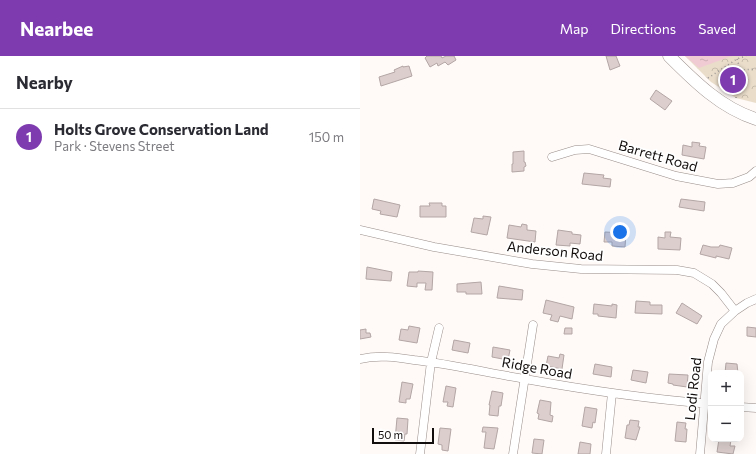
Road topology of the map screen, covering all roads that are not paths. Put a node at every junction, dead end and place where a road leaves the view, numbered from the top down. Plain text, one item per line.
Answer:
1 (669, 56) edge
2 (756, 118) edge
3 (552, 157) dead end
4 (756, 171) edge
5 (360, 230) edge
6 (756, 299) edge
7 (735, 311) junction
8 (533, 325) dead end
9 (439, 328) dead end
10 (360, 359) edge
11 (431, 362) junction
12 (708, 370) edge
13 (524, 379) junction
14 (612, 393) junction
15 (708, 404) edge
16 (744, 407) edge
17 (756, 408) edge
18 (420, 454) edge
19 (513, 454) edge
20 (606, 454) edge
21 (700, 454) edge

1 - 2 street
3 - 4 street, Barrett Road
5 - 7 street, Anderson Road
6 - 7 street, Lodi Road
7 - 12 street, Lodi Road
8 - 13 street
9 - 11 street
10 - 11 street, Ridge Road
11 - 13 street, Ridge Road
11 - 18 street
13 - 14 street, Ridge Road
13 - 19 street
14 - 15 street, Ridge Road
14 - 20 street
15 - 21 street, Lodi Road
16 - 17 street

